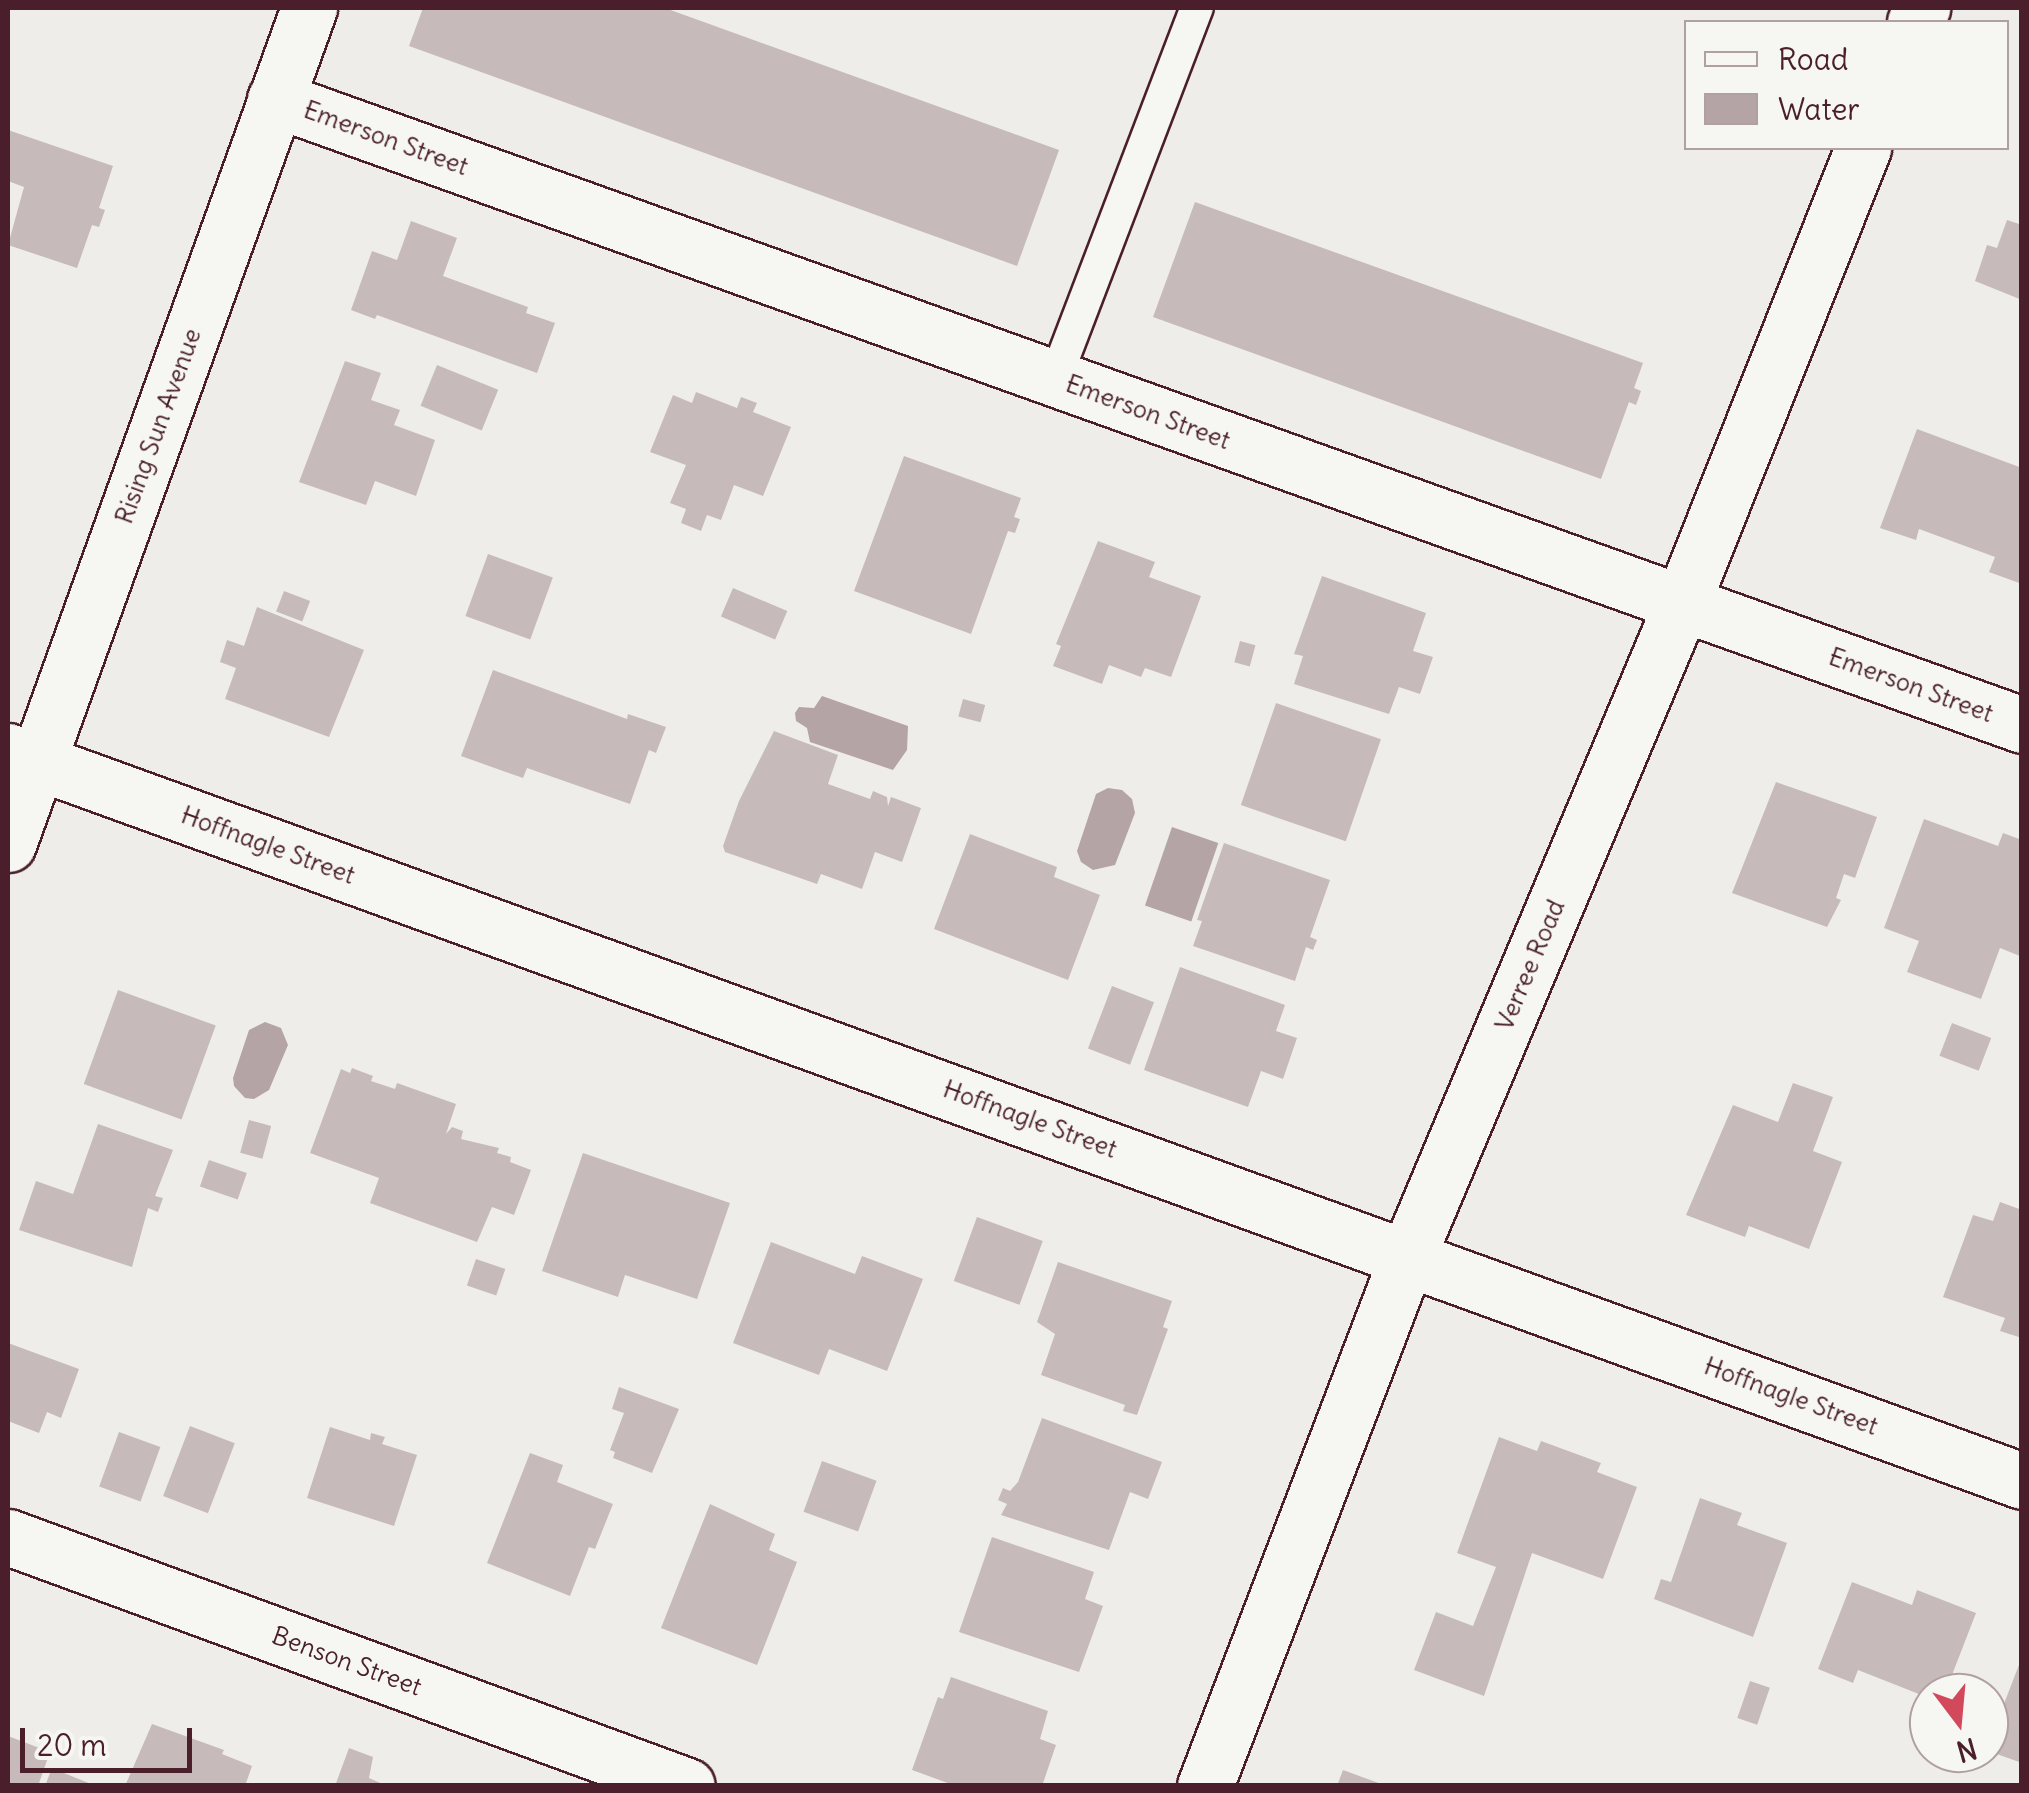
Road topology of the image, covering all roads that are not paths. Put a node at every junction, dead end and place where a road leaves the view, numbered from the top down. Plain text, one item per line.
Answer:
1 (309, 8) edge
2 (1197, 8) edge
3 (275, 99) junction
4 (1863, 150) edge
5 (1054, 378) junction
6 (1682, 603) junction
7 (2022, 725) edge
8 (22, 756) edge
9 (8, 844) edge
10 (1408, 1255) junction
11 (2022, 1481) edge
12 (8, 1536) edge
13 (687, 1786) edge
14 (1205, 1786) edge

1 - 3 street, Rising Sun Avenue
2 - 5 lane
3 - 5 street, Emerson Street
3 - 8 street, Rising Sun Avenue
4 - 6 street, Verree Road
5 - 6 street, Emerson Street
6 - 7 street, Emerson Street
6 - 10 street, Verree Road
8 - 9 street, Rising Sun Avenue
8 - 10 street, Hoffnagle Street
10 - 11 street, Hoffnagle Street
10 - 14 street, Verree Road
12 - 13 street, Benson Street

